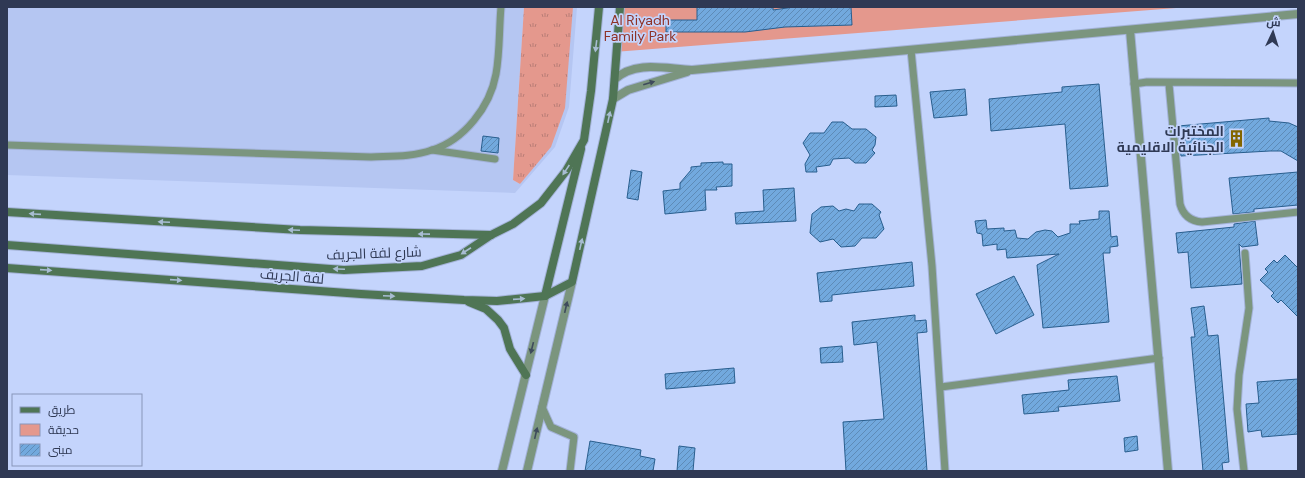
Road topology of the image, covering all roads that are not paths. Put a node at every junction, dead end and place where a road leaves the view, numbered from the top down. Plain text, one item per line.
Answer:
1 (501, 7) edge
2 (599, 7) edge
3 (620, 7) edge
4 (1298, 14) edge
5 (1130, 30) junction
6 (911, 50) junction
7 (692, 70) junction
8 (615, 79) junction
9 (1298, 83) edge
10 (1134, 84) junction
11 (1169, 84) junction
12 (613, 99) junction
13 (584, 140) junction
14 (7, 145) edge
15 (432, 150) junction
16 (495, 159) dead end
17 (7, 212) edge
18 (1298, 212) edge
19 (491, 235) junction
20 (7, 245) edge
21 (1245, 254) dead end
22 (7, 268) edge
23 (572, 282) junction
24 (545, 296) junction
25 (464, 300) junction
26 (1159, 358) junction
27 (526, 375) junction
28 (941, 387) junction
29 (542, 407) junction
30 (502, 471) edge
31 (527, 471) edge
32 (570, 471) edge
33 (946, 471) edge
34 (1168, 471) edge
35 (1244, 471) edge

1 - 15 lane
2 -> 13 main road, شارع لفة الجريف
3 - 8 main road
4 - 5 street
5 - 6 street
5 - 10 street
6 - 7 street
6 - 28 lane
7 - 8 street
12 -> 7 street
8 - 12 main road
9 - 11 lane
10 - 11 lane
10 - 26 street
11 - 18 lane
23 -> 12 main road
13 -> 19 main road, شارع لفة الجريف
13 - 24 main road
14 - 15 lane
15 - 16 lane
19 -> 17 main road
19 -> 20 main road, شارع لفة الجريف
21 - 35 lane
22 -> 25 main road, لفة الجريف
23 - 24 main road, لفة الجريف
29 -> 23 street
25 -> 24 main road, لفة الجريف
24 -> 27 street
25 - 27 main road
26 - 28 lane
26 - 34 street
27 - 30 street
28 - 33 lane
31 -> 29 street
29 - 32 lane

